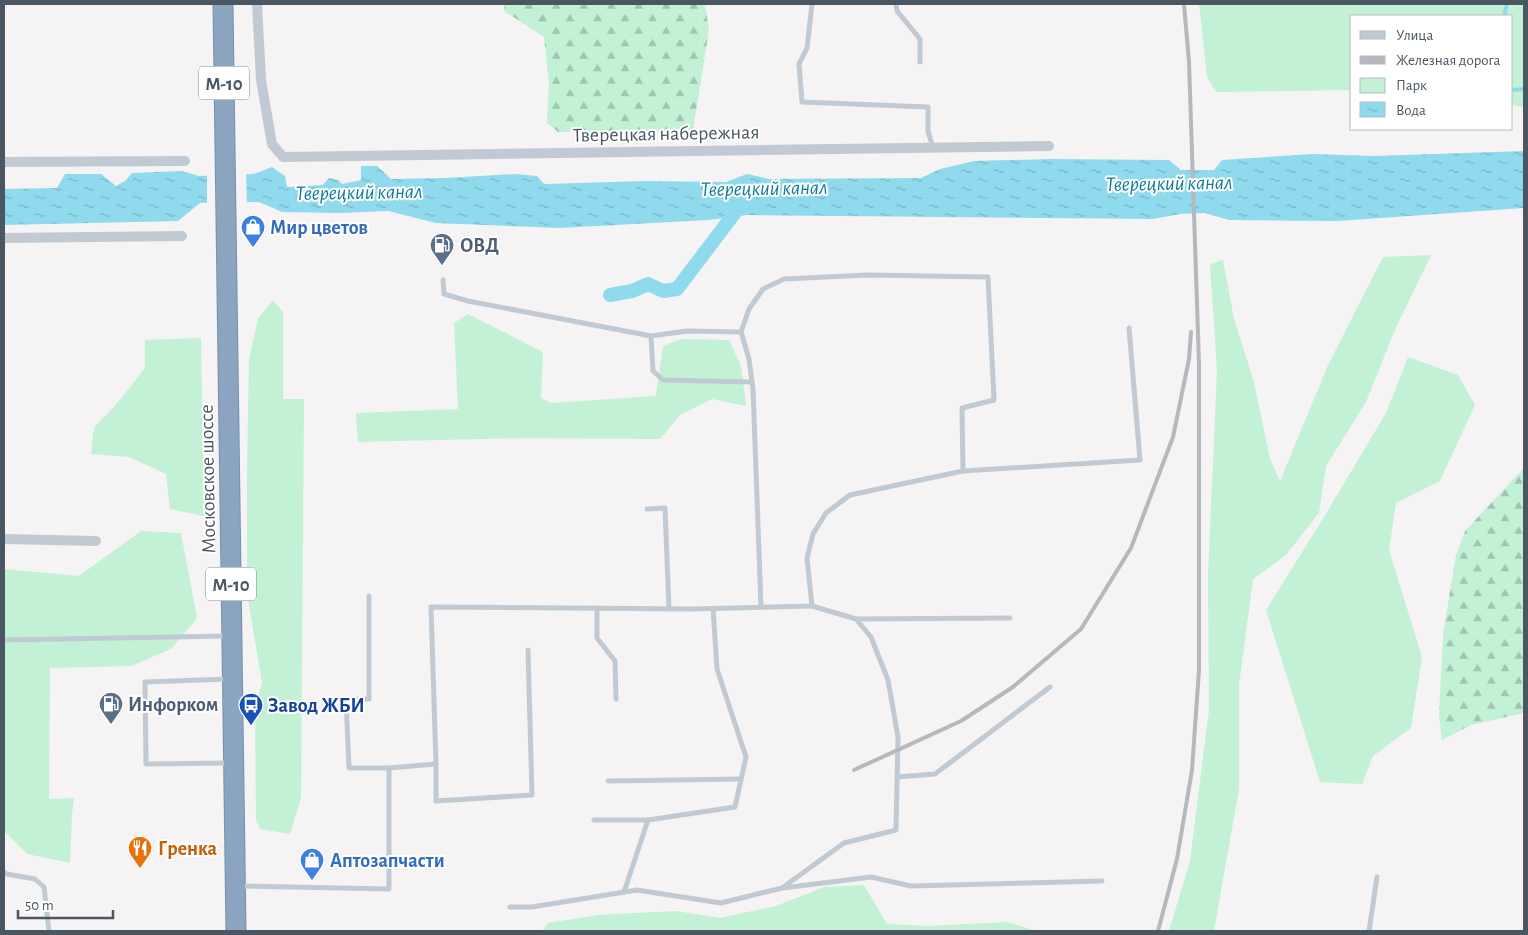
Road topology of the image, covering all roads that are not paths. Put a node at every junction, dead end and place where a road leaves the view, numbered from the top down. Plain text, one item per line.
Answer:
1 (223, 4) edge
2 (257, 4) edge
3 (812, 4) edge
4 (896, 4) edge
5 (920, 62) dead end
6 (1049, 146) dead end
7 (933, 148) junction
8 (185, 161) dead end
9 (4, 162) edge
10 (182, 236) dead end
11 (4, 238) edge
12 (443, 280) dead end
13 (1129, 328) dead end
14 (741, 332) junction
15 (652, 336) junction
16 (752, 382) junction
17 (963, 471) junction
18 (647, 509) dead end
19 (4, 540) edge
20 (96, 540) dead end
21 (369, 596) dead end
22 (812, 606) junction
23 (761, 607) junction
24 (597, 608) junction
25 (713, 608) junction
26 (669, 609) junction
27 (1010, 618) dead end
28 (856, 619) junction
29 (232, 636) junction
30 (4, 640) edge
31 (528, 650) dead end
32 (232, 679) junction
33 (1050, 687) dead end
34 (616, 699) dead end
35 (234, 764) junction
36 (436, 764) junction
37 (389, 768) junction
38 (897, 778) junction
39 (741, 779) junction
40 (608, 781) dead end
41 (594, 820) dead end
42 (648, 820) junction
43 (5, 873) edge
44 (1377, 878) dead end
45 (4, 880) edge
46 (1102, 881) dead end
47 (235, 886) junction
48 (782, 888) junction
49 (624, 892) junction
50 (510, 906) dead end
51 (49, 931) edge
52 (236, 931) edge
53 (1369, 931) edge

1 - 29 highway, Московское шоссе / М-10
2 - 7 street, Тверецкая набережная
3 - 7 lane
4 - 5 lane
6 - 7 street, Тверецкая набережная
8 - 9 street
10 - 11 street
12 - 15 lane
13 - 17 lane
14 - 15 lane
14 - 16 lane
14 - 17 lane
15 - 16 lane
16 - 23 lane
17 - 22 lane
18 - 26 lane
19 - 20 street
21 - 37 lane
22 - 23 lane
22 - 28 lane
23 - 25 lane
24 - 26 lane
24 - 34 lane
24 - 36 lane
25 - 26 lane
25 - 39 lane
27 - 28 lane
28 - 38 lane
29 - 30 lane
29 - 32 highway, Московское шоссе / М-10
31 - 36 lane
32 - 35 highway, Московское шоссе / М-10
32 - 35 lane
33 - 38 lane
35 - 47 highway, Московское шоссе / М-10
36 - 37 lane
37 - 47 lane
38 - 48 lane
39 - 40 lane
39 - 42 lane
41 - 42 lane
42 - 49 lane
43 - 45 lane
43 - 51 lane
44 - 53 lane
46 - 48 lane
47 - 52 highway, Московское шоссе / М-10
48 - 49 lane
49 - 50 lane

